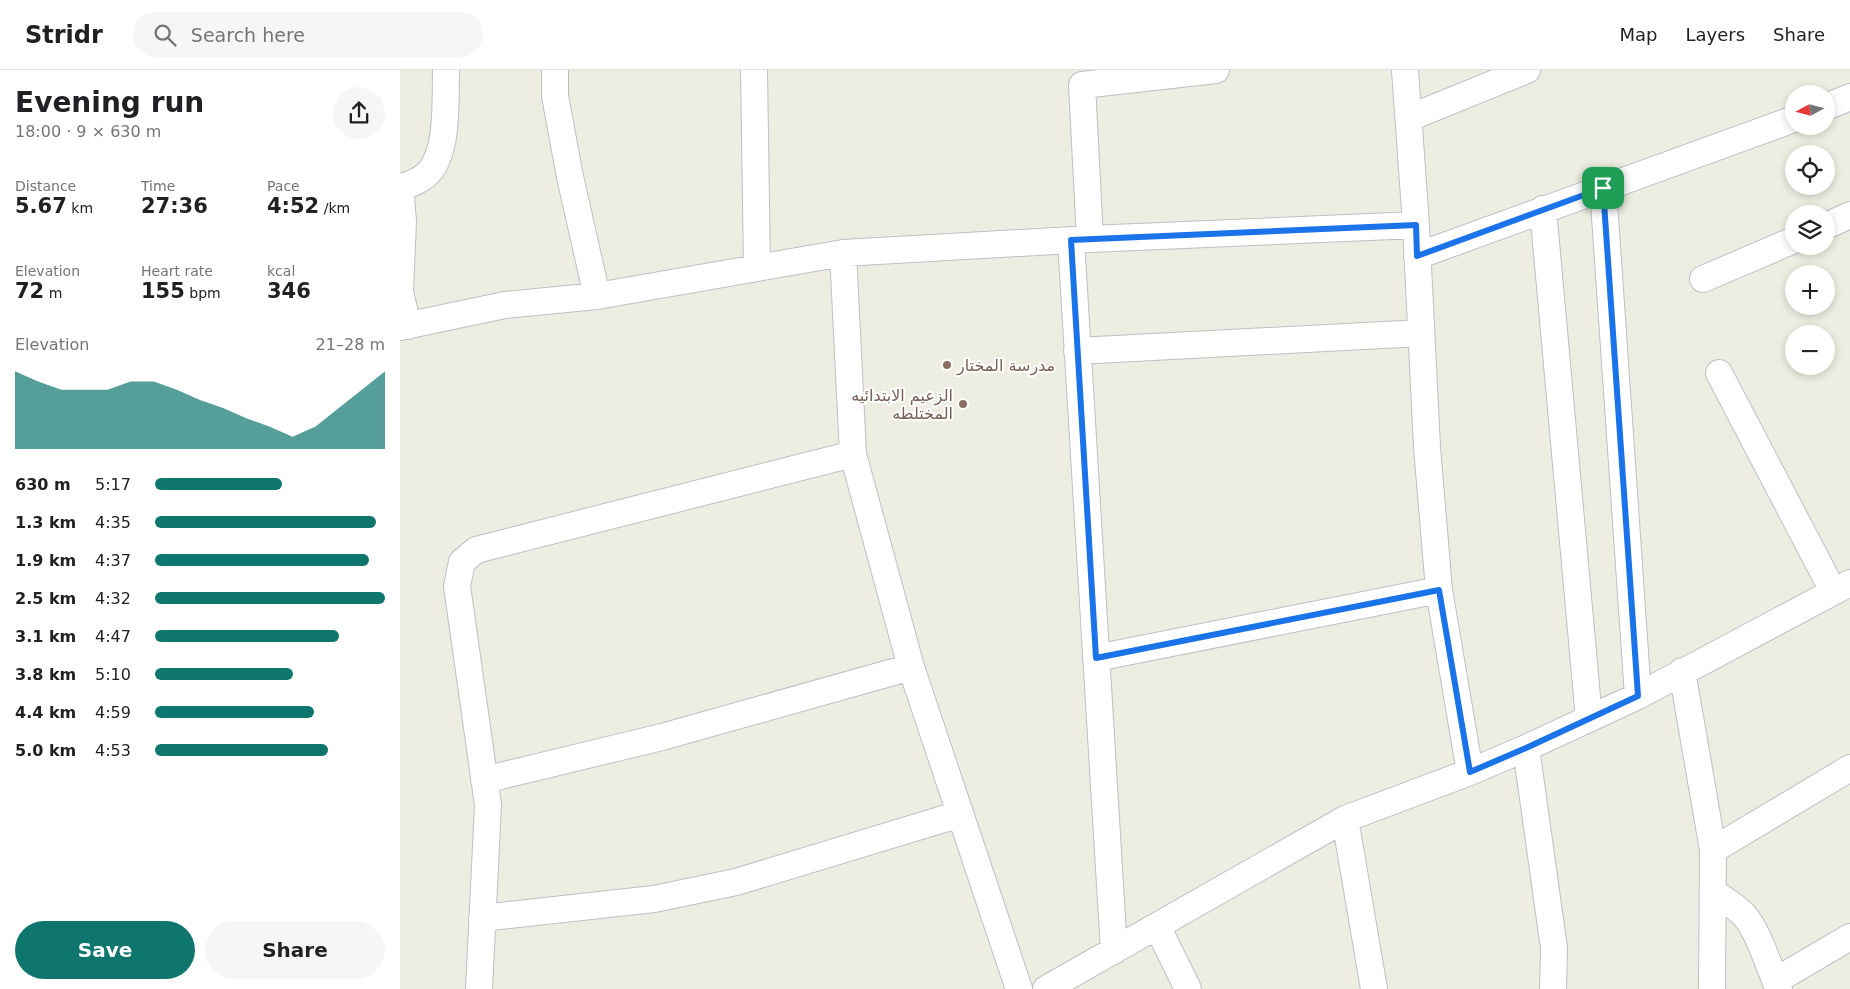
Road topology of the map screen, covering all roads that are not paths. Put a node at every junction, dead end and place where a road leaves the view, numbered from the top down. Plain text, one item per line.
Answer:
1 (446, 70) edge
2 (555, 70) edge
3 (754, 70) edge
4 (1216, 70) edge
5 (1405, 70) edge
6 (1527, 70) edge
7 (1082, 77) edge
8 (1850, 97) edge
9 (1835, 103) edge
10 (1409, 118) junction
11 (1785, 122) edge
12 (400, 187) edge
13 (1603, 188) junction
14 (1543, 210) junction
15 (1850, 216) edge
16 (1835, 222) edge
17 (1416, 225) junction
18 (1080, 240) junction
19 (1785, 244) edge
20 (843, 253) junction
21 (1417, 256) junction
22 (757, 268) junction
23 (1703, 279) dead end
24 (597, 296) junction
25 (404, 326) edge
26 (1421, 333) junction
27 (1077, 351) junction
28 (1719, 373) dead end
29 (853, 454) junction
30 (1841, 587) edge
31 (1439, 590) junction
32 (1096, 658) junction
33 (911, 668) junction
34 (1682, 671) junction
35 (1638, 696) junction
36 (1589, 719) junction
37 (1526, 748) junction
38 (1850, 768) edge
39 (1470, 772) junction
40 (484, 780) junction
41 (960, 814) junction
42 (1345, 819) junction
43 (1714, 850) junction
44 (1713, 892) junction
45 (482, 918) junction
46 (1158, 926) junction
47 (1850, 937) edge
48 (1114, 951) junction
49 (1777, 985) edge
50 (479, 989) edge
51 (1019, 989) edge
52 (1046, 989) edge
53 (1188, 989) edge
54 (1374, 989) edge
55 (1553, 989) edge
56 (1712, 989) edge

1 - 12 street
2 - 24 street
3 - 22 street
4 - 7 street
5 - 10 street
6 - 10 street
7 - 18 street
8 - 9 street
10 - 17 street
11 - 13 street
12 - 25 street
13 - 14 street
13 - 35 street
14 - 21 street
14 - 36 street
15 - 16 street
17 - 18 street
17 - 21 street
18 - 20 street
18 - 27 street
19 - 23 street
20 - 22 street
20 - 29 street
21 - 26 street
22 - 24 street
24 - 25 street
26 - 27 street
26 - 31 street
27 - 32 street
28 - 30 street
29 - 33 street
29 - 40 street
30 - 34 street
31 - 32 street
31 - 39 street
32 - 48 street
33 - 40 street
33 - 41 street
34 - 35 street
34 - 43 street
35 - 36 street
36 - 37 street
37 - 39 street
37 - 55 street
38 - 43 street
39 - 42 street
40 - 45 street
41 - 45 street
41 - 51 street
42 - 46 street
42 - 54 street
43 - 44 street
44 - 49 street
44 - 56 street
45 - 50 street
46 - 48 street
46 - 53 street
47 - 49 street
48 - 52 street

